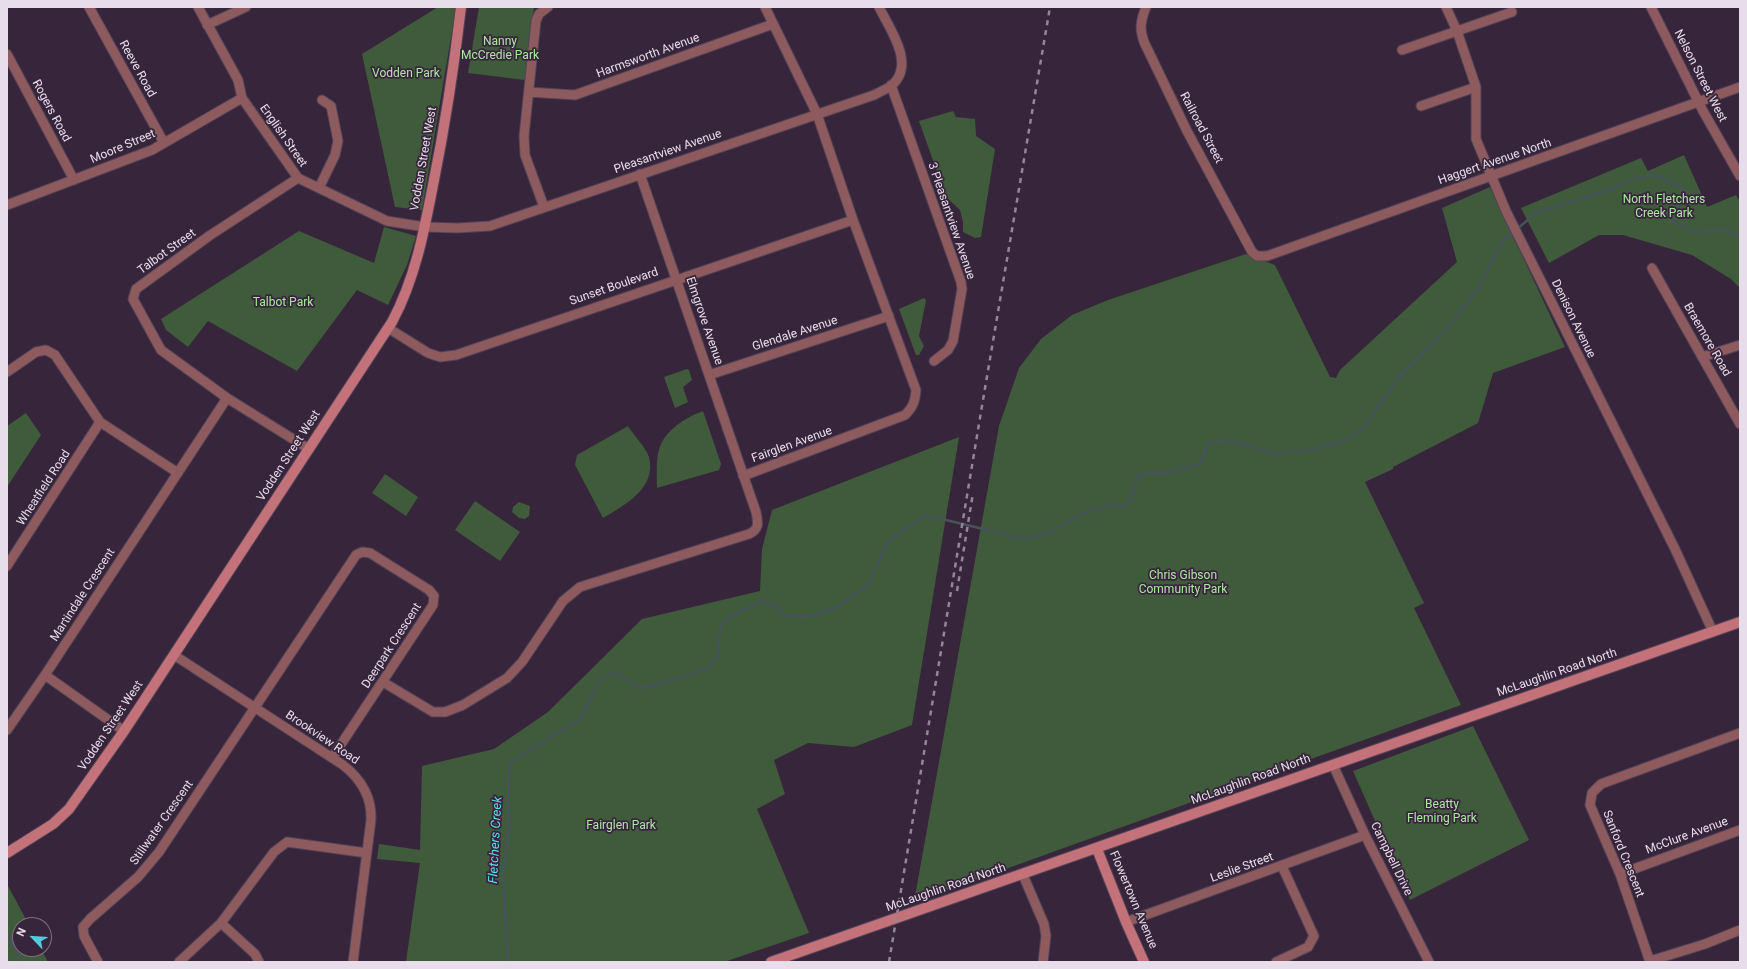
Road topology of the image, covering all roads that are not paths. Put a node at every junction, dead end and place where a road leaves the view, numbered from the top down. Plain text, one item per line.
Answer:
1 (89, 7) edge
2 (198, 7) edge
3 (246, 7) edge
4 (461, 7) edge
5 (548, 7) edge
6 (765, 7) edge
7 (879, 7) edge
8 (1146, 7) edge
9 (1446, 7) edge
10 (1651, 7) edge
11 (1512, 12) dead end
12 (773, 24) junction
13 (207, 25) junction
14 (1457, 31) junction
15 (1402, 50) dead end
16 (7, 54) edge
17 (891, 85) junction
18 (1476, 87) junction
19 (1740, 87) edge
20 (529, 92) junction
21 (242, 98) junction
22 (322, 100) dead end
23 (1699, 102) junction
24 (1421, 106) dead end
25 (817, 114) junction
26 (164, 143) junction
27 (640, 174) junction
28 (1740, 176) edge
29 (1491, 177) junction
30 (298, 178) junction
31 (74, 180) junction
32 (319, 188) junction
33 (7, 205) edge
34 (544, 207) junction
35 (853, 220) junction
36 (425, 227) junction
37 (1257, 256) joint
38 (1652, 268) dead end
39 (677, 279) junction
40 (889, 316) junction
41 (388, 328) junction
42 (1740, 344) edge
43 (1702, 358) junction
44 (934, 361) dead end
45 (7, 372) edge
46 (709, 375) junction
47 (227, 398) junction
48 (100, 422) junction
49 (1740, 424) edge
50 (310, 449) junction
51 (178, 473) junction
52 (743, 476) junction
53 (7, 566) edge
54 (1740, 622) edge
55 (1713, 632) junction
56 (174, 655) junction
57 (45, 675) junction
58 (383, 682) junction
59 (255, 708) junction
60 (7, 730) edge
61 (124, 730) junction
62 (1740, 733) edge
63 (332, 758) junction
64 (1333, 765) junction
65 (1740, 830) edge
66 (1365, 835) junction
67 (1097, 849) junction
68 (7, 853) edge
69 (367, 853) junction
70 (1282, 866) junction
71 (1620, 874) junction
72 (1023, 875) junction
73 (1126, 922) junction
74 (221, 923) junction
75 (1740, 930) edge
76 (98, 962) edge
77 (179, 962) edge
78 (260, 962) edge
79 (353, 962) edge
80 (771, 962) edge
81 (1043, 962) edge
82 (1144, 962) edge
83 (1276, 962) edge
84 (1429, 962) edge
85 (1650, 962) edge

1 - 26 street, Reeve Road
2 - 13 street, English Street
3 - 13 street
4 - 36 street, Vodden Street West
5 - 20 street
6 - 12 street, Fairglen Avenue
7 - 17 street
8 - 37 street, Railroad Street
9 - 14 street, Denison Avenue
10 - 23 street, Nelson Street West
11 - 14 street
12 - 20 street, Harmsworth Avenue
12 - 25 street, Fairglen Avenue
13 - 21 street, English Street
14 - 15 street
14 - 18 street, Denison Avenue
16 - 31 street, Rogers Road
17 - 25 street, Pleasantview Avenue
17 - 44 street, 3 Pleasantview Avenue
18 - 24 street
18 - 29 street, Denison Avenue
19 - 23 street, Haggert Avenue North
20 - 34 street
21 - 26 street, Moore Street
21 - 30 street, English Street
22 - 32 street
23 - 28 street, Nelson Street West
23 - 29 street, Haggert Avenue North
25 - 27 street, Pleasantview Avenue
25 - 35 street, Fairglen Avenue
26 - 31 street, Moore Street
27 - 34 street, Pleasantview Avenue
27 - 39 street, Elmgrove Avenue
29 - 37 street, Haggert Avenue North
29 - 55 street, Denison Avenue
30 - 32 street, English Street
30 - 47 street, Talbot Street
31 - 33 street, Moore Street
32 - 36 street, English Street
34 - 36 street, Pleasantview Avenue
35 - 39 street, Sunset Boulevard
35 - 40 street, Fairglen Avenue
36 - 41 street, Vodden Street West
38 - 43 street, Braemore Road
39 - 41 street, Sunset Boulevard
39 - 46 street, Elmgrove Avenue
40 - 46 street, Glendale Avenue
40 - 52 street, Fairglen Avenue
41 - 50 street, Vodden Street West
42 - 43 street
43 - 49 street, Braemore Road
45 - 48 street
46 - 52 street, Elmgrove Avenue
47 - 50 street, Talbot Street
47 - 51 street, Martindale Crescent
48 - 51 street
48 - 53 street, Wheatfield Road
50 - 56 street, Vodden Street West
51 - 57 street, Martindale Crescent
52 - 58 street, Fairglen Avenue
54 - 55 street, McLaughlin Road North
55 - 64 street, McLaughlin Road North
56 - 59 street, Brookview Road
56 - 61 street, Vodden Street West
57 - 60 street, Martindale Crescent
57 - 61 street
58 - 59 street, Deerpark Crescent
58 - 63 street, Deerpark Crescent
59 - 63 street, Brookview Road
59 - 76 street, Stillwater Crescent
61 - 68 street, Vodden Street West
62 - 71 street, Sanford Crescent
63 - 69 street, Brookview Road
64 - 66 street, Campbell Drive
64 - 67 street, McLaughlin Road North
65 - 71 street, McClure Avenue
66 - 70 street, Leslie Street
66 - 84 street, Campbell Drive
67 - 72 street, McLaughlin Road North
67 - 73 street, Flowertown Avenue
69 - 74 street
69 - 79 street, Brookview Road
70 - 73 street, Leslie Street
70 - 83 street
71 - 85 street, Sanford Crescent
72 - 80 street, McLaughlin Road North
72 - 81 street
73 - 82 street, Flowertown Avenue
74 - 77 street
74 - 78 street
75 - 85 street

